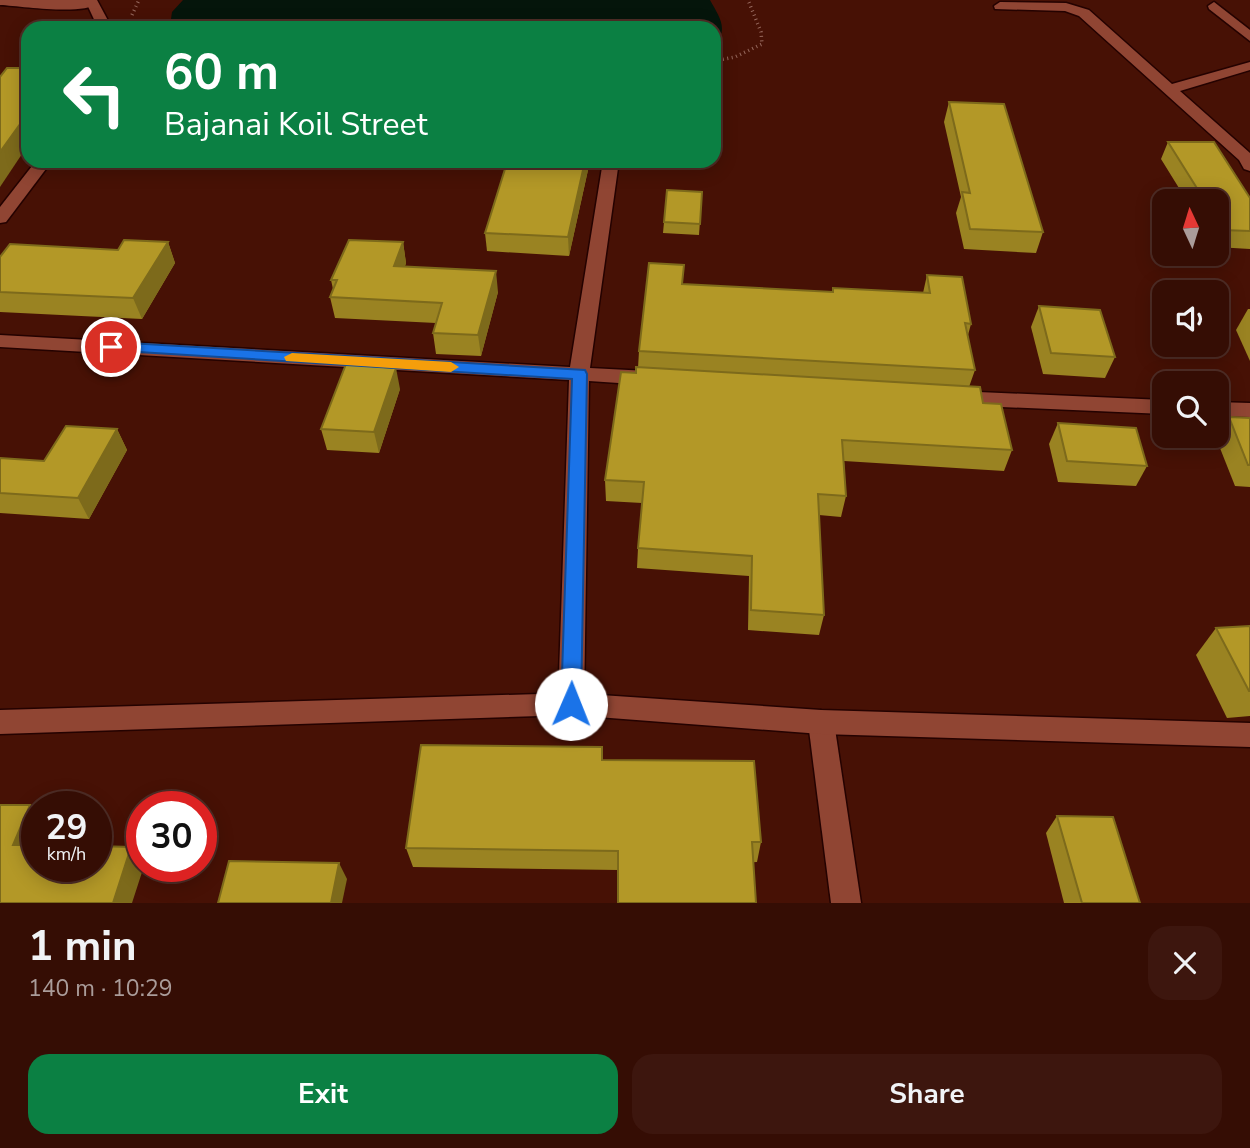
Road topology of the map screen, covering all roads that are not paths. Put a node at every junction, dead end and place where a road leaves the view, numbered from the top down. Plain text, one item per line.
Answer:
1 (0, 1) edge
2 (91, 2) edge
3 (1000, 6) dead end
4 (1214, 6) dead end
5 (101, 21) edge
6 (1250, 37) edge
7 (1250, 66) edge
8 (1170, 89) junction
9 (1250, 166) edge
10 (39, 168) edge
11 (610, 168) edge
12 (0, 218) edge
13 (0, 341) edge
14 (579, 374) junction
15 (663, 379) edge
16 (940, 397) edge
17 (1152, 406) edge
18 (1229, 409) edge
19 (1250, 410) edge
20 (571, 704) junction
21 (0, 722) edge
22 (821, 722) junction
23 (1250, 735) edge
24 (846, 903) edge

1 - 2 street
2 - 5 street
3 - 8 street
4 - 6 street
7 - 8 street
8 - 9 street
10 - 12 street
11 - 14 street
13 - 14 street
14 - 15 street
14 - 20 street
16 - 17 street
18 - 19 street
20 - 21 street
20 - 22 street
22 - 23 street
22 - 24 street

